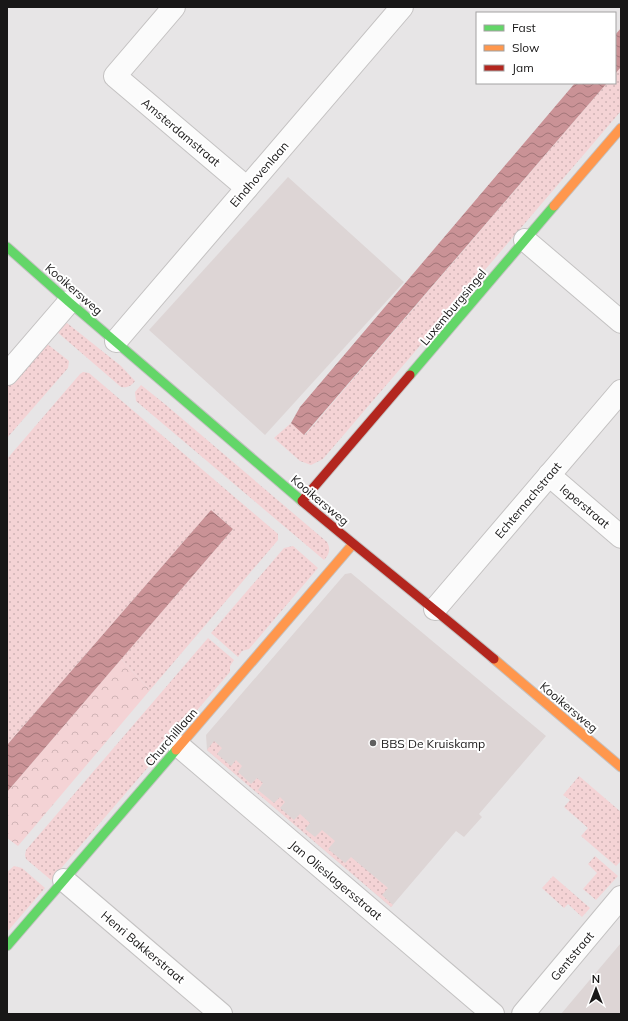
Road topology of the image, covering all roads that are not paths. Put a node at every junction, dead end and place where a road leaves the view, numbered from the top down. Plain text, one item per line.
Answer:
1 (174, 7) edge
2 (402, 7) edge
3 (621, 128) edge
4 (247, 188) junction
5 (525, 240) junction
6 (7, 247) edge
7 (69, 302) junction
8 (621, 322) edge
9 (116, 341) junction
10 (7, 374) edge
11 (621, 391) edge
12 (549, 476) junction
13 (302, 501) junction
14 (621, 536) edge
15 (353, 544) junction
16 (435, 609) junction
17 (179, 746) junction
18 (621, 767) edge
19 (64, 880) junction
20 (621, 897) edge
21 (7, 946) edge
22 (221, 1014) edge
23 (493, 1014) edge
24 (523, 1014) edge

1 - 4 street, Amsterdamstraat
2 - 4 street, Eindhovenlaan
3 - 5 street, Luxemburgsingel
4 - 9 street, Eindhovenlaan
5 - 8 street
5 - 13 street, Luxemburgsingel
6 - 7 street, Kooikersweg
7 - 9 street, Kooikersweg
7 - 10 street
9 - 13 street, Kooikersweg
11 - 12 street, Echternachstraat
12 - 14 street, Ieperstraat
12 - 16 street, Echternachstraat
13 - 15 street, Kooikersweg
15 - 16 street, Kooikersweg
15 - 17 street, Churchilllaan
16 - 18 street, Kooikersweg
17 - 19 street, Churchilllaan
17 - 23 street, Jan Olieslagersstraat
19 - 21 street, Churchilllaan
19 - 22 street, Henri Bakkerstraat
20 - 24 street, Gentstraat

